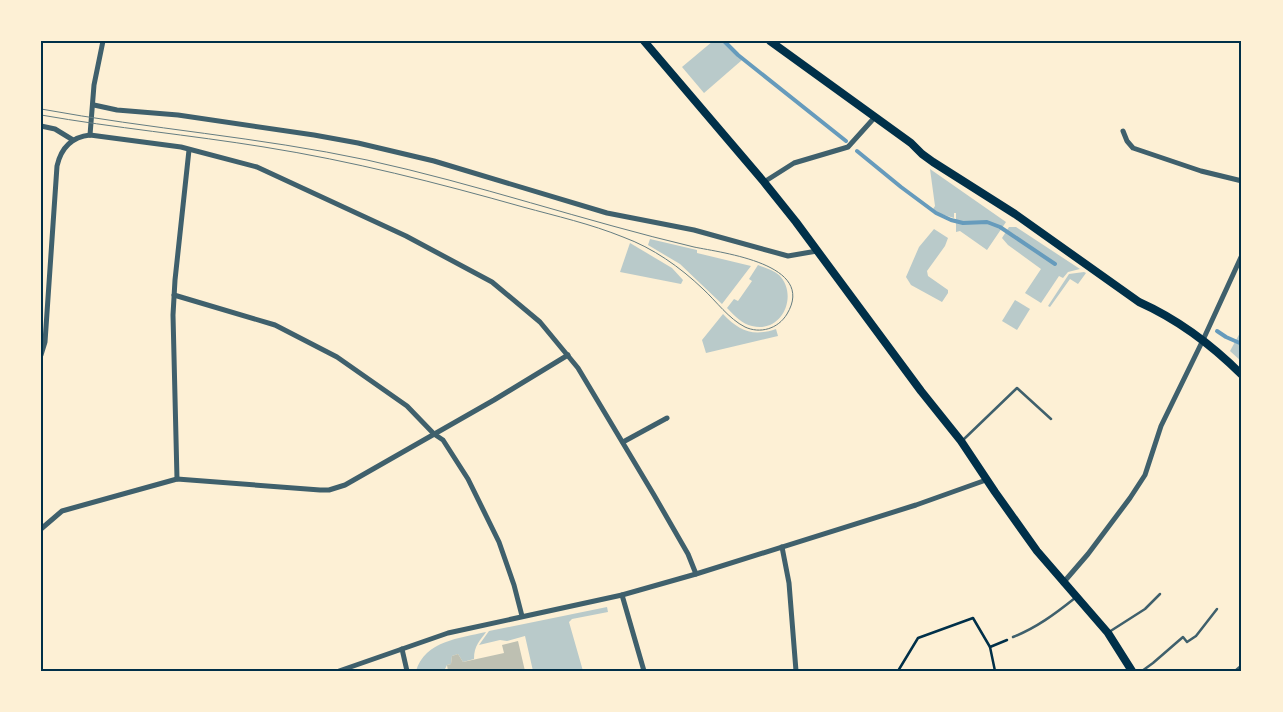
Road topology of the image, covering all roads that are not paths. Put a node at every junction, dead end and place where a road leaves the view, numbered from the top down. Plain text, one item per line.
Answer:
1 (103, 41) edge
2 (644, 41) edge
3 (770, 41) edge
4 (94, 105) junction
5 (875, 117) junction
6 (41, 126) edge
7 (1123, 131) dead end
8 (90, 134) junction
9 (73, 140) junction
10 (189, 150) junction
11 (1242, 181) edge
12 (764, 182) junction
13 (817, 251) junction
14 (1242, 255) edge
15 (174, 296) junction
16 (1203, 340) junction
17 (41, 355) edge
18 (568, 355) junction
19 (1242, 375) edge
20 (667, 418) dead end
21 (1051, 419) dead end
22 (434, 434) junction
23 (961, 441) junction
24 (623, 442) junction
25 (177, 479) junction
26 (986, 480) junction
27 (41, 530) edge
28 (782, 548) junction
29 (696, 574) junction
30 (1063, 583) junction
31 (1160, 594) dead end
32 (622, 595) junction
33 (1076, 597) junction
34 (1217, 610) dead end
35 (522, 616) junction
36 (1108, 633) junction
37 (1013, 637) road end
38 (402, 649) junction
39 (1242, 665) edge
40 (339, 671) edge
41 (407, 671) edge
42 (644, 671) edge
43 (796, 671) edge
44 (1132, 671) edge
45 (1142, 671) edge
46 (1236, 671) edge

1 - 4 street
2 - 12 main road
3 - 5 main road
4 - 8 street
4 - 13 street
5 - 12 street
5 - 16 main road
6 - 9 street
7 - 11 street
8 - 9 street
8 - 10 street
9 - 17 street
10 - 15 street
10 - 18 street
12 - 13 main road
13 - 23 main road
14 - 16 street
15 - 22 street
15 - 25 street
16 - 19 main road
16 - 30 street
18 - 22 street
18 - 24 street
20 - 24 street
21 - 23 lane
22 - 25 street
22 - 35 street
23 - 26 main road
24 - 29 street
25 - 27 street
26 - 28 street
26 - 30 main road
28 - 29 street
28 - 43 street
29 - 32 street
30 - 33 main road
31 - 36 lane
32 - 35 street
32 - 42 street
33 - 36 main road
33 - 37 lane
34 - 45 lane
35 - 38 street
36 - 44 main road
38 - 40 street
38 - 41 street
39 - 46 lane

